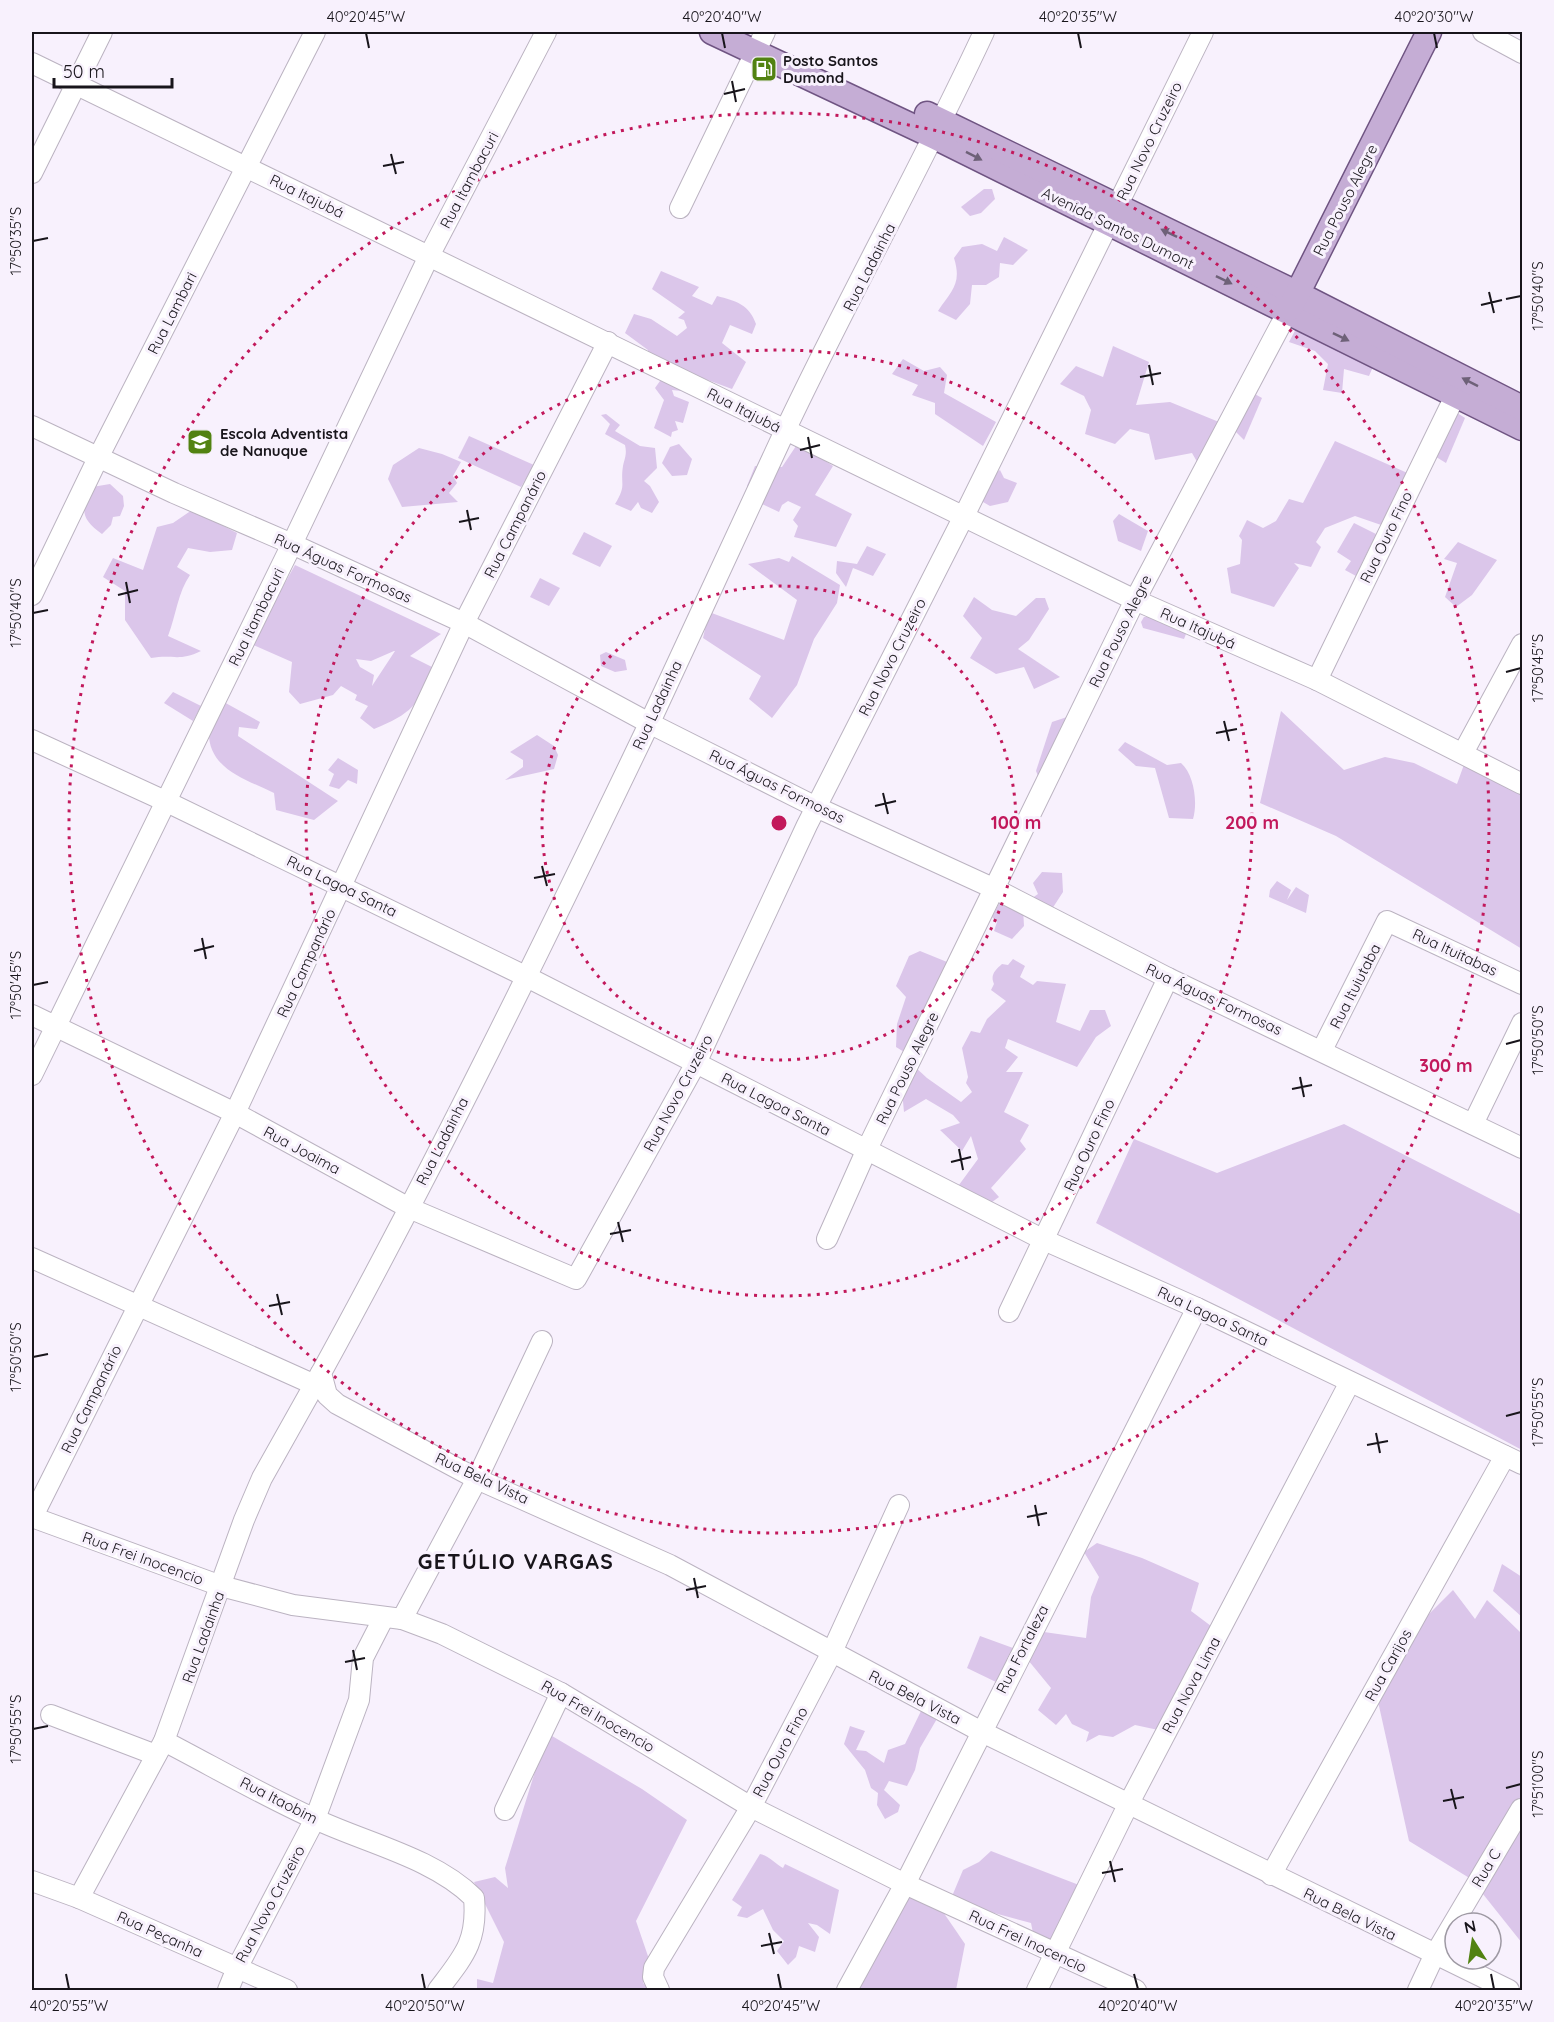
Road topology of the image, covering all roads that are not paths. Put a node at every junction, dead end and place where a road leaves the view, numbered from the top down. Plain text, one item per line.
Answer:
1 (102, 32) edge
2 (315, 32) edge
3 (546, 32) edge
4 (712, 32) edge
5 (984, 32) edge
6 (1203, 32) edge
7 (1429, 32) edge
8 (1483, 32) edge
9 (756, 39) edge
10 (1522, 52) edge
11 (32, 63) edge
12 (76, 85) junction
13 (939, 129) junction
14 (246, 166) junction
15 (32, 173) edge
16 (680, 208) dead end
17 (1113, 215) junction
18 (429, 256) junction
19 (1293, 303) junction
20 (608, 342) junction
21 (1456, 394) junction
22 (1522, 408) edge
23 (32, 426) edge
24 (1522, 428) edge
25 (784, 431) junction
26 (99, 456) junction
27 (964, 516) junction
28 (292, 544) junction
29 (32, 596) edge
30 (1135, 600) junction
31 (464, 623) junction
32 (1522, 644) edge
33 (1317, 680) junction
34 (649, 723) junction
35 (32, 740) edge
36 (1463, 753) junction
37 (1522, 784) edge
38 (165, 801) junction
39 (816, 807) junction
40 (343, 887) junction
41 (995, 890) junction
42 (1387, 921) joint
43 (525, 976) junction
44 (1168, 978) junction
45 (1522, 984) edge
46 (32, 1015) edge
47 (1522, 1023) edge
48 (55, 1026) junction
49 (1322, 1050) junction
50 (696, 1063) junction
51 (32, 1075) edge
52 (235, 1113) junction
53 (1473, 1124) junction
54 (1522, 1148) edge
55 (867, 1149) junction
56 (409, 1208) junction
57 (827, 1239) dead end
58 (1044, 1240) junction
59 (32, 1258) edge
60 (576, 1279) joint
61 (138, 1304) junction
62 (1197, 1308) junction
63 (1009, 1312) dead end
64 (542, 1341) dead end
65 (1350, 1382) junction
66 (321, 1384) junction
67 (1514, 1460) edge
68 (477, 1479) junction
69 (899, 1505) dead end
70 (32, 1517) edge
71 (221, 1586) junction
72 (393, 1618) junction
73 (831, 1654) junction
74 (561, 1693) junction
75 (51, 1716) dead end
76 (981, 1731) junction
77 (160, 1748) junction
78 (1129, 1803) junction
79 (751, 1807) junction
80 (1521, 1809) edge
81 (505, 1810) dead end
82 (315, 1819) junction
83 (1271, 1875) junction
84 (32, 1881) edge
85 (905, 1884) junction
86 (79, 1898) junction
87 (1056, 1954) junction
88 (1434, 1956) junction
89 (237, 1968) junction
90 (228, 1990) edge
91 (287, 1990) edge
92 (438, 1990) edge
93 (659, 1990) edge
94 (847, 1990) edge
95 (1037, 1990) edge
96 (1136, 1990) edge
97 (1418, 1990) edge
98 (1509, 1990) edge

1 - 12 street
2 - 14 street, Rua Lambari
3 - 18 street, Rua Itambacuri
4 - 9 main road, Avenida Santos Dumont
5 - 13 street, Rua Ladainha
6 - 17 street, Rua Novo Cruzeiro
7 - 19 main road, Rua Pouso Alegre
8 - 10 street
9 - 13 main road, Avenida Santos Dumont
9 - 16 street
11 - 12 street, Rua Itajubá
12 - 14 street, Rua Itajubá
12 - 15 street
13 - 17 main road, Avenida Santos Dumont
13 - 25 street, Rua Ladainha
14 - 18 street, Rua Itajubá
14 - 26 street, Rua Lambari
17 - 19 main road, Avenida Santos Dumont
17 - 27 street, Rua Novo Cruzeiro
18 - 20 street, Rua Itajubá
18 - 28 street, Rua Itambacuri
19 -> 21 main road, Avenida Santos Dumont
22 -> 19 main road, Avenida Santos Dumont
19 - 30 street, Rua Pouso Alegre
20 - 25 street, Rua Itajubá
20 - 31 street, Rua Campanário
21 - 24 main road, Avenida Santos Dumont
21 - 33 street, Rua Ouro Fino
23 - 26 street, Rua Águas Formosas
25 - 27 street, Rua Itajubá
25 - 34 street, Rua Ladainha
26 - 28 street, Rua Águas Formosas
26 - 29 street, Rua Lambari
27 - 30 street, Rua Itajubá
27 - 39 street, Rua Novo Cruzeiro
28 - 31 street, Rua Águas Formosas
28 - 38 street, Rua Itambacuri
30 - 33 street, Rua Itajubá
30 - 41 street, Rua Pouso Alegre
31 - 34 street, Rua Águas Formosas
31 - 40 street, Rua Campanário
32 - 36 street
33 - 36 street, Rua Itajubá
34 - 39 street, Rua Águas Formosas
34 - 43 street, Rua Ladainha
35 - 38 street, Rua Lagoa Santa
36 - 37 street, Rua Itajubá
38 - 40 street, Rua Lagoa Santa
38 - 48 street, Rua Itambacuri
39 - 41 street, Rua Águas Formosas
39 - 50 street, Rua Novo Cruzeiro
40 - 43 street, Rua Lagoa Santa
40 - 52 street, Rua Campanário
41 - 44 street, Rua Águas Formosas
41 - 55 street, Rua Pouso Alegre
42 - 45 street, Rua Ituitabas
42 - 49 street, Rua Ituiutaba
43 - 50 street, Rua Lagoa Santa
43 - 56 street, Rua Ladainha
44 - 49 street, Rua Águas Formosas
44 - 58 street, Rua Ouro Fino
46 - 48 street, Rua Joaima
47 - 53 street
48 - 51 street, Rua Itambacuri
48 - 52 street, Rua Joaima
49 - 53 street, Rua Águas Formosas
50 - 55 street, Rua Lagoa Santa
50 - 60 street, Rua Novo Cruzeiro
52 - 56 street, Rua Joaima
52 - 61 street, Rua Campanário
53 - 54 street, Rua Águas Formosas
55 - 57 street, Rua Pouso Alegre
55 - 58 street, Rua Lagoa Santa
56 - 60 street, Rua Joaima
56 - 66 street, Rua Ladainha
58 - 62 street, Rua Lagoa Santa
58 - 63 street, Rua Ouro Fino
59 - 61 street, Rua Bela Vista
61 - 66 street, Rua Bela Vista
61 - 70 street, Rua Campanário
62 - 65 street, Rua Lagoa Santa
62 - 76 street, Rua Fortaleza
64 - 68 street
65 - 67 street, Rua Lagoa Santa
65 - 78 street, Rua Nova Lima
66 - 68 street, Rua Bela Vista
66 - 71 street, Rua Ladainha
67 - 83 street, Rua Carijos
68 - 72 street
68 - 73 street, Rua Bela Vista
69 - 73 street, Rua Ouro Fino
70 - 71 street, Rua Frei Inocencio
71 - 72 street, Rua Frei Inocencio
71 - 77 street, Rua Ladainha
72 - 74 street, Rua Frei Inocencio
72 - 82 street, Rua Novo Cruzeiro
73 - 76 street, Rua Bela Vista
73 - 79 street, Rua Ouro Fino
74 - 79 street, Rua Frei Inocencio
74 - 81 street
75 - 77 street, Rua Itaobim
76 - 78 street, Rua Bela Vista
76 - 85 street, Rua Fortaleza
77 - 82 street, Rua Itaobim
77 - 86 street, Rua Ladainha
78 - 83 street, Rua Bela Vista
78 - 87 street, Rua Nova Lima
79 - 85 street, Rua Frei Inocencio
79 - 93 street, Rua Ouro Fino
80 - 88 street, Rua C
82 - 89 street, Rua Novo Cruzeiro
82 - 92 street, Rua Itaobim
83 - 88 street, Rua Bela Vista
84 - 86 street, Rua Peçanha
85 - 87 street, Rua Frei Inocencio
85 - 94 street, Rua Fortaleza
86 - 89 street, Rua Peçanha
87 - 95 street, Rua Nova Lima
87 - 96 street, Rua Frei Inocencio
88 - 97 street, Rua C
88 - 98 street, Rua Bela Vista
89 - 90 street, Rua Novo Cruzeiro
89 - 91 street, Rua Peçanha

